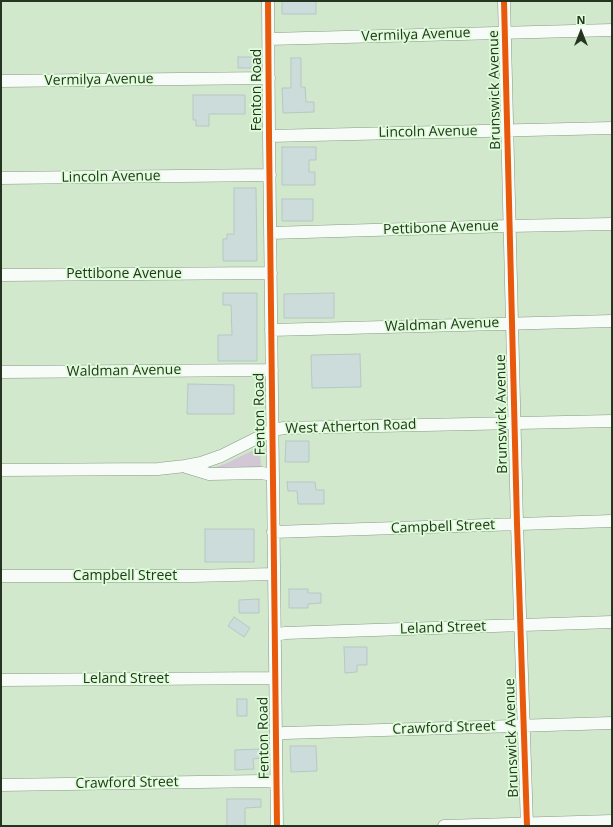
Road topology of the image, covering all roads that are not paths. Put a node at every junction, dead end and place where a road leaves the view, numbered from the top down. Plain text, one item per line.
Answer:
1 (268, 1) edge
2 (504, 1) edge
3 (612, 30) edge
4 (505, 32) junction
5 (269, 39) junction
6 (269, 78) junction
7 (1, 81) edge
8 (612, 128) edge
9 (508, 130) junction
10 (269, 136) junction
11 (270, 175) junction
12 (1, 178) edge
13 (612, 224) edge
14 (509, 226) junction
15 (270, 233) junction
16 (271, 273) junction
17 (1, 275) edge
18 (612, 321) edge
19 (512, 323) junction
20 (271, 330) junction
21 (272, 370) junction
22 (1, 372) edge
23 (612, 421) edge
24 (515, 424) junction
25 (273, 430) junction
26 (185, 466) junction
27 (1, 470) edge
28 (273, 477) junction
29 (612, 521) edge
30 (517, 524) junction
31 (273, 532) junction
32 (274, 574) junction
33 (1, 576) edge
34 (612, 622) edge
35 (520, 625) junction
36 (275, 635) junction
37 (275, 678) junction
38 (1, 680) edge
39 (612, 723) edge
40 (524, 725) junction
41 (276, 734) junction
42 (276, 782) junction
43 (1, 785) edge
44 (612, 821) edge
45 (527, 825) edge
46 (277, 826) edge
47 (444, 826) edge

1 - 5 street, Fenton Road
2 - 4 street, Brunswick Avenue
3 - 4 street, Vermilya Avenue
4 - 5 street, Vermilya Avenue
4 - 9 street, Brunswick Avenue
5 - 6 street, Fenton Road
6 - 7 street, Vermilya Avenue
6 - 10 street, Fenton Road
8 - 9 street, Lincoln Avenue
9 - 10 street, Lincoln Avenue
9 - 14 street, Brunswick Avenue
10 - 11 street, Fenton Road
11 - 12 street, Lincoln Avenue
11 - 15 street, Fenton Road
13 - 14 street, Pettibone Avenue
14 - 15 street, Pettibone Avenue
14 - 19 street, Brunswick Avenue
15 - 16 street, Fenton Road
16 - 17 street, Pettibone Avenue
16 - 20 street, Fenton Road
18 - 19 street, Waldman Avenue
19 - 20 street, Waldman Avenue
19 - 24 street, Brunswick Avenue
20 - 21 street, Fenton Road
21 - 22 street, Waldman Avenue
21 - 25 street, Fenton Road
23 - 24 street, West Atherton Road
24 - 25 street, West Atherton Road
24 - 30 street, Brunswick Avenue
25 - 26 street, West Atherton Road
25 - 28 street, Fenton Road
26 - 27 street, West Atherton Road
26 - 28 street
28 - 31 street, Fenton Road
29 - 30 street, Campbell Street
30 - 31 street, Campbell Street
30 - 35 street, Brunswick Avenue
31 - 32 street, Fenton Road
32 - 33 street, Campbell Street
32 - 36 street, Fenton Road
34 - 35 street, Leland Street
35 - 36 street, Leland Street
35 - 40 street, Brunswick Avenue
36 - 37 street, Fenton Road
37 - 38 street, Leland Street
37 - 41 street, Fenton Road
39 - 40 street, Crawford Street
40 - 41 street, Crawford Street
40 - 45 street, Brunswick Avenue
41 - 42 street, Fenton Road
42 - 43 street, Crawford Street
42 - 46 street, Fenton Road
44 - 45 street
45 - 47 street

